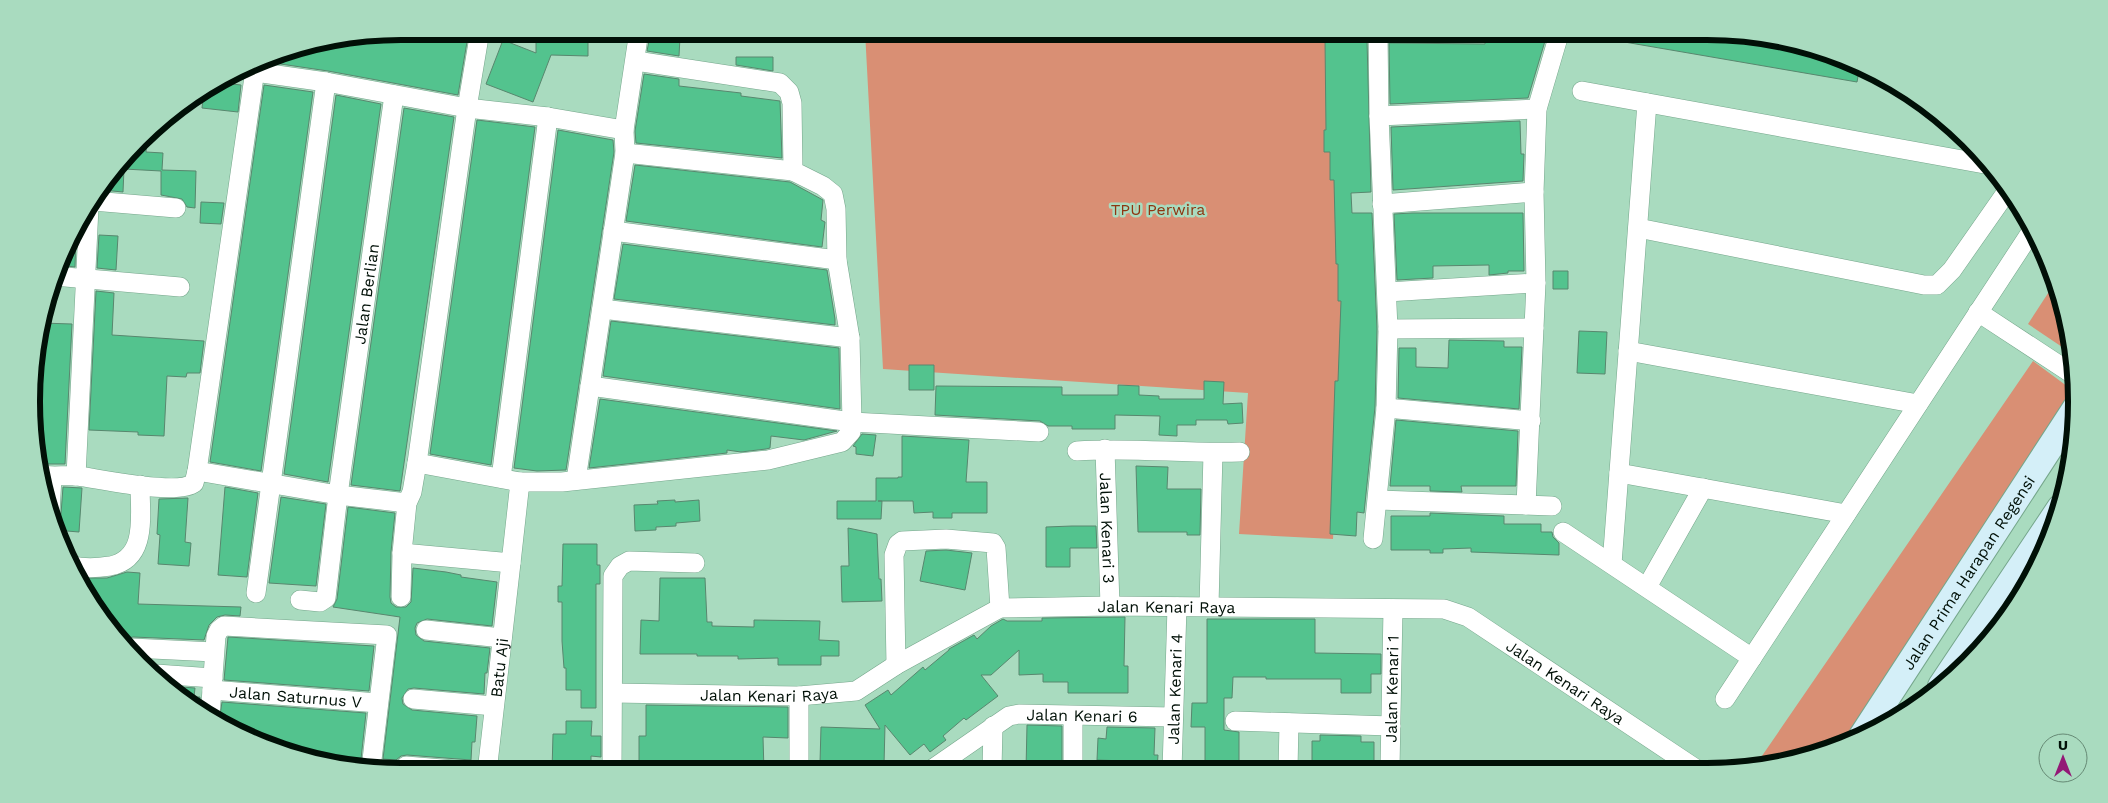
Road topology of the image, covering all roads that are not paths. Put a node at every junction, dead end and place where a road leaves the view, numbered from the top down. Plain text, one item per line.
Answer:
1 (478, 40) edge
2 (638, 40) edge
3 (1378, 40) edge
4 (1557, 40) edge
5 (636, 61) junction
6 (260, 69) edge
7 (254, 72) edge
8 (326, 82) junction
9 (1582, 92) dead end
10 (394, 95) junction
11 (1647, 103) junction
12 (467, 108) junction
13 (1537, 109) junction
14 (1379, 116) junction
15 (548, 118) junction
16 (624, 130) junction
17 (625, 152) junction
18 (1978, 163) edge
19 (793, 172) junction
20 (1534, 192) junction
21 (2004, 196) edge
22 (101, 202) edge
23 (1382, 204) junction
24 (176, 208) dead end
25 (88, 220) edge
26 (1638, 228) junction
27 (613, 231) junction
28 (2028, 236) edge
29 (837, 260) junction
30 (62, 277) edge
31 (86, 279) junction
32 (1536, 283) junction
33 (180, 287) dead end
34 (1387, 292) junction
35 (602, 309) junction
36 (1978, 312) junction
37 (1534, 328) junction
38 (1388, 329) junction
39 (850, 338) junction
40 (1628, 351) junction
41 (2066, 370) edge
42 (590, 386) junction
43 (1918, 404) junction
44 (1386, 408) junction
45 (1531, 421) junction
46 (2067, 421) edge
47 (852, 422) junction
48 (1039, 432) dead end
49 (1105, 449) junction
50 (1077, 451) dead end
51 (1240, 452) dead end
52 (1213, 453) junction
53 (417, 463) junction
54 (197, 471) junction
55 (1619, 473) junction
56 (48, 476) edge
57 (76, 476) junction
58 (500, 478) junction
59 (576, 480) junction
60 (520, 482) junction
61 (272, 484) junction
62 (140, 485) junction
63 (1703, 488) junction
64 (338, 495) junction
65 (1378, 500) junction
66 (407, 503) junction
67 (1526, 506) junction
68 (1552, 506) dead end
69 (1846, 514) junction
70 (1563, 532) dead end
71 (2042, 535) edge
72 (1373, 539) dead end
73 (402, 553) junction
74 (511, 563) junction
75 (695, 563) dead end
76 (1612, 564) junction
77 (80, 566) edge
78 (1647, 588) junction
79 (256, 593) dead end
80 (401, 597) dead end
81 (300, 600) dead end
82 (1110, 606) junction
83 (1209, 606) junction
84 (1177, 607) junction
85 (1000, 608) junction
86 (1393, 608) junction
87 (426, 630) dead end
88 (502, 638) junction
89 (138, 648) edge
90 (214, 652) junction
91 (1752, 658) junction
92 (1958, 661) edge
93 (896, 665) junction
94 (166, 676) edge
95 (212, 684) junction
96 (613, 693) junction
97 (799, 696) junction
98 (413, 699) dead end
99 (1725, 699) dead end
100 (378, 703) junction
101 (494, 706) junction
102 (210, 708) edge
103 (1073, 716) junction
104 (1173, 717) junction
105 (1235, 721) dead end
106 (1289, 723) junction
107 (1870, 724) edge
108 (993, 726) junction
109 (1391, 726) junction
110 (372, 761) edge
111 (488, 763) edge
112 (612, 763) edge
113 (799, 763) edge
114 (941, 763) edge
115 (992, 763) edge
116 (1073, 763) edge
117 (1172, 763) edge
118 (1288, 763) edge
119 (1390, 763) edge
120 (1687, 763) edge

1 - 12 street
2 - 5 street
3 - 14 street
4 - 13 street
5 - 16 street
5 - 19 street
6 - 8 street
7 - 54 street
8 - 10 street
8 - 61 street
9 - 11 street
10 - 12 street
10 - 64 street, Jalan Berlian
11 - 18 street
11 - 26 street
12 - 15 street
12 - 53 street
13 - 14 street
13 - 20 street
14 - 23 street
15 - 16 street
15 - 58 street
16 - 17 street
17 - 19 street
17 - 27 street
19 - 29 street
20 - 23 street
20 - 32 street
21 - 26 street
22 - 24 street
23 - 34 street
25 - 31 street
26 - 40 street
27 - 29 street
27 - 35 street
28 - 36 street
29 - 39 street
30 - 31 street
31 - 33 street
31 - 57 street
32 - 34 street
32 - 37 street
34 - 38 street
35 - 39 street
35 - 42 street
36 - 41 street
36 - 43 street
37 - 38 street
37 - 45 street
38 - 44 street
39 - 47 street
40 - 43 street
40 - 55 street
42 - 47 street
42 - 59 street
43 - 69 street
44 - 45 street
44 - 65 street
45 - 67 street
46 - 107 street, Jalan Prima Harapan Regensi
47 - 48 street
47 - 59 street
49 - 50 street, Jalan Kenari 3
49 - 52 street, Jalan Kenari 3
49 - 82 street, Jalan Kenari 3
51 - 52 street, Jalan Kenari 3
52 - 83 street
53 - 58 street
53 - 66 street
54 - 61 street
54 - 62 street
55 - 63 street
55 - 76 street
56 - 57 street
57 - 62 street
58 - 60 street
59 - 60 street
60 - 74 street, Batu Aji
61 - 64 street
61 - 79 street
62 - 77 street
63 - 69 street
63 - 78 street
64 - 66 street
64 - 81 street, Jalan Berlian
65 - 67 street
65 - 72 street
66 - 73 street
67 - 68 street
69 - 91 street
70 - 76 street
71 - 92 street
73 - 74 street
73 - 80 street
74 - 88 street, Batu Aji
75 - 96 street
76 - 78 street
78 - 91 street
82 - 84 street, Jalan Kenari Raya
82 - 85 street, Jalan Kenari Raya
83 - 84 street, Jalan Kenari Raya
83 - 86 street, Jalan Kenari Raya
84 - 104 street, Jalan Kenari 4
85 - 93 street, Jalan Kenari Raya
85 - 93 street
86 - 109 street, Jalan Kenari 1
86 - 120 street, Jalan Kenari Raya
87 - 88 street
88 - 101 street, Batu Aji
89 - 90 street
90 - 95 street
90 - 100 street
91 - 99 street
93 - 97 street, Jalan Kenari Raya
94 - 95 street, Jalan Saturnus V
95 - 100 street, Jalan Saturnus V
95 - 102 street
96 - 97 street, Jalan Kenari Raya
96 - 112 street
97 - 113 street
98 - 101 street
100 - 110 street
101 - 111 street, Batu Aji
103 - 104 street, Jalan Kenari 6
103 - 108 street, Jalan Kenari 6
103 - 116 street
104 - 117 street, Jalan Kenari 4
105 - 106 street
106 - 109 street
106 - 118 street
108 - 114 street, Jalan Kenari 6
108 - 115 street
109 - 119 street, Jalan Kenari 1

